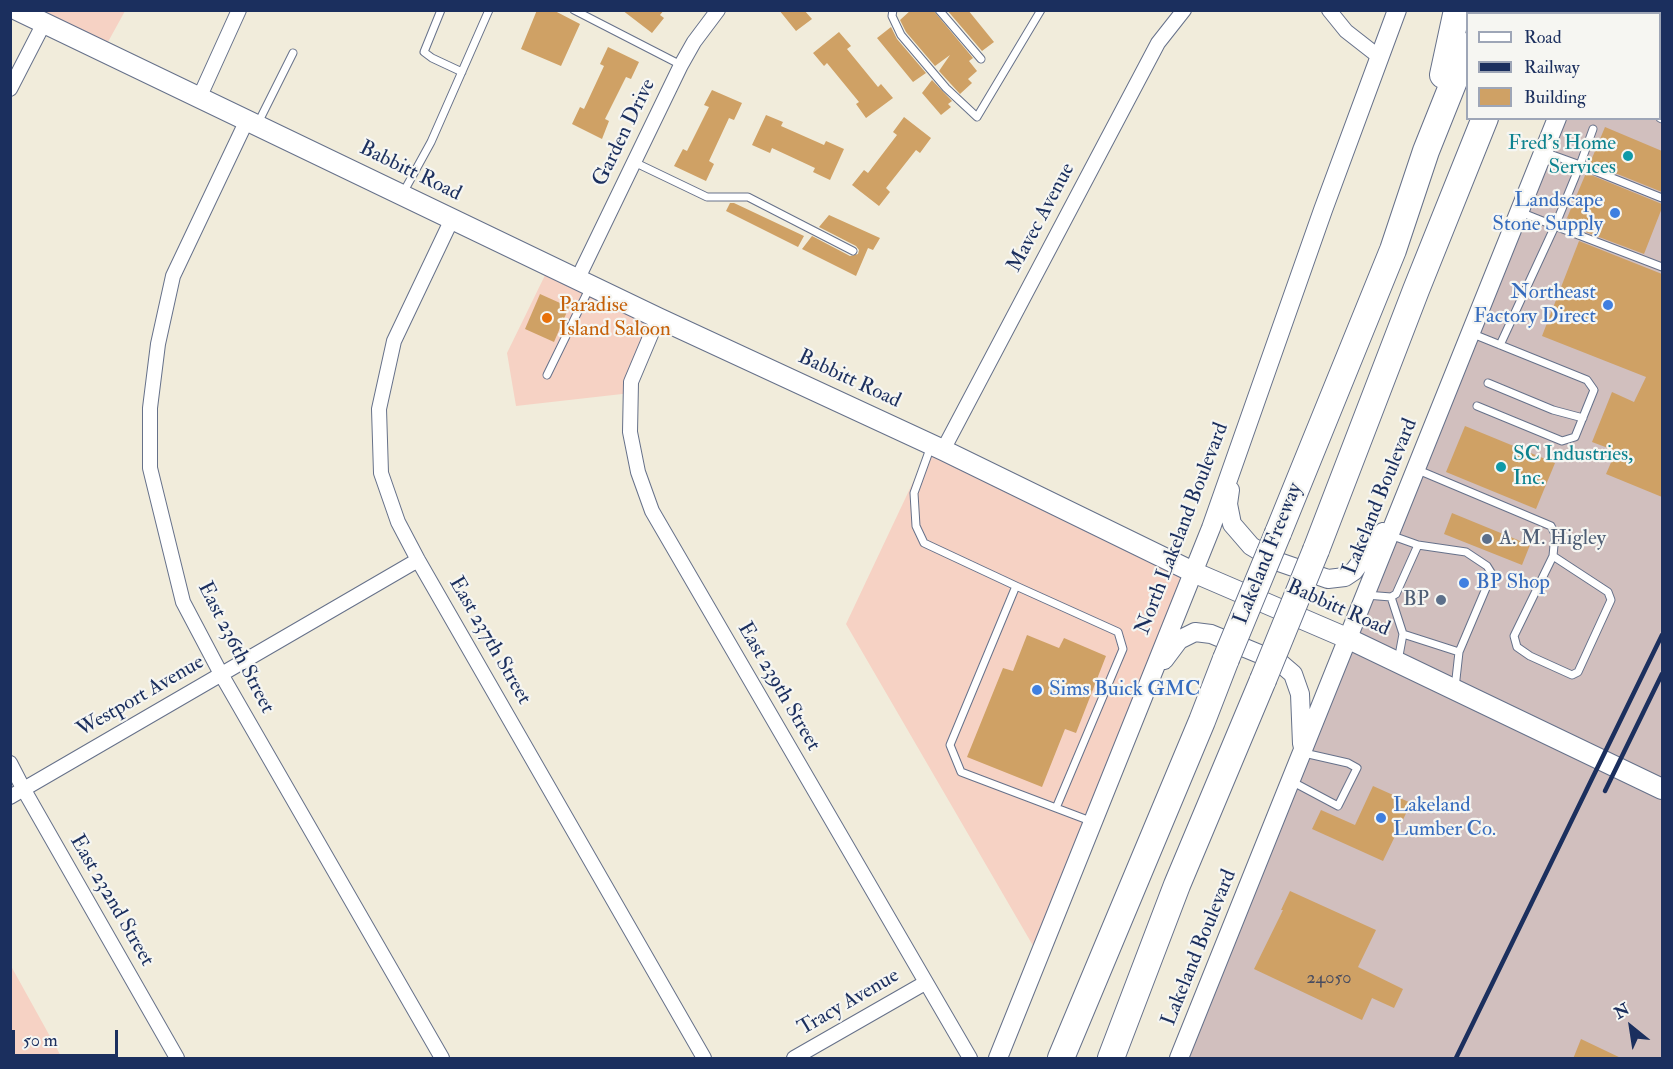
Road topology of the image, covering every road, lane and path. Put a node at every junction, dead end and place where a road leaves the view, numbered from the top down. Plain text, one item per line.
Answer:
1 (17, 10) edge
2 (239, 10) edge
3 (441, 10) edge
4 (489, 10) edge
5 (574, 10) edge
6 (718, 10) edge
7 (893, 10) edge
8 (939, 10) edge
9 (1041, 10) edge
10 (1184, 10) edge
11 (1329, 10) edge
12 (1396, 10) edge
13 (1457, 10) edge
14 (46, 20) junction
15 (1466, 49) edge
16 (293, 53) dead end
17 (1378, 56) junction
18 (981, 59) dead end
19 (681, 65) junction
20 (462, 72) junction
21 (10, 90) edge
22 (200, 96) junction
23 (1484, 120) edge
24 (1556, 120) edge
25 (251, 123) junction
26 (1593, 129) dead end
27 (1426, 151) junction
28 (1544, 152) junction
29 (634, 162) junction
30 (1580, 165) junction
31 (402, 195) junction
32 (1662, 198) edge
33 (1520, 211) junction
34 (452, 219) junction
35 (1555, 226) junction
36 (853, 251) dead end
37 (1662, 267) edge
38 (585, 281) junction
39 (658, 318) junction
40 (1470, 333) junction
41 (1500, 345) junction
42 (547, 375) dead end
43 (1488, 383) dead end
44 (1477, 406) dead end
45 (1583, 418) junction
46 (937, 447) junction
47 (1234, 462) junction
48 (1416, 469) junction
49 (1401, 505) junction
50 (1390, 534) junction
51 (1418, 545) junction
52 (1553, 556) junction
53 (418, 560) junction
54 (1193, 572) junction
55 (1016, 586) junction
56 (1366, 595) junction
57 (1391, 597) junction
58 (1403, 634) junction
59 (1349, 639) junction
60 (1459, 652) junction
61 (1398, 662) junction
62 (221, 674) junction
63 (1150, 679) junction
64 (1455, 690) junction
65 (1302, 752) junction
66 (10, 763) edge
67 (1291, 781) junction
68 (1662, 789) edge
69 (24, 790) junction
70 (10, 797) edge
71 (1056, 808) junction
72 (1093, 822) junction
73 (925, 983) junction
74 (177, 1059) edge
75 (442, 1059) edge
76 (704, 1059) edge
77 (794, 1059) edge
78 (970, 1059) edge
79 (998, 1059) edge
80 (1061, 1059) edge
81 (1111, 1059) edge
82 (1179, 1059) edge

1 - 14 main road, Babbitt Road
2 - 22 street
3 - 20 lane
4 - 20 lane
5 - 19 lane
6 - 19 street, Garden Drive
7 - 9 lane
8 - 18 lane
10 - 46 street, Mavec Avenue
11 - 17 street
12 - 17 street, North Lakeland Boulevard
13 - 27 highway
14 - 21 street
14 - 22 main road, Babbitt Road
15 - 27 highway, Lakeland Freeway
16 - 25 lane
17 - 47 street, North Lakeland Boulevard
19 - 29 street, Garden Drive
20 - 31 lane
22 - 25 main road, Babbitt Road
23 - 81 highway, Lakeland Freeway, bridge
24 - 28 street, Lakeland Boulevard
25 - 31 main road, Babbitt Road
25 - 62 street, East 236th Street
26 - 30 lane
27 - 80 highway, Lakeland Freeway, bridge
28 - 30 lane
28 - 33 street, Lakeland Boulevard
29 - 36 lane
29 - 38 street, Garden Drive
30 - 32 lane
30 - 35 lane
31 - 34 main road, Babbitt Road
33 - 35 lane
33 - 40 street, Lakeland Boulevard
34 - 38 main road, Babbitt Road
34 - 53 street, East 237th Street
35 - 37 lane
35 - 41 lane
38 - 39 main road, Babbitt Road
38 - 42 lane
39 - 46 main road, Babbitt Road
39 - 73 street, East 239th Street
40 - 41 lane
40 - 48 street, Lakeland Boulevard
41 - 45 lane
43 - 45 lane
44 - 45 lane
46 - 54 main road, Babbitt Road
46 - 55 lane
47 - 49 street
47 - 54 street, North Lakeland Boulevard
48 - 49 street, Lakeland Boulevard
48 - 52 lane
49 - 50 street, Lakeland Boulevard
50 - 51 lane
50 - 56 street, Lakeland Boulevard
51 - 57 lane
51 - 60 lane
52 - 52 lane
53 - 62 street, Westport Avenue
53 - 76 street, East 237th Street
54 - 59 main road, Babbitt Road
54 - 63 street, North Lakeland Boulevard
55 - 71 lane
55 - 71 lane
56 - 57 lane
56 - 59 street, Lakeland Boulevard
57 - 58 lane
58 - 60 lane
58 - 61 lane
59 - 61 main road, Babbitt Road
59 - 65 street, Lakeland Boulevard
60 - 64 lane
61 - 64 main road, Babbitt Road
62 - 69 street, Westport Avenue
62 - 75 street, East 236th Street
63 - 65 street
63 - 72 street, North Lakeland Boulevard
64 - 68 main road, Babbitt Road
65 - 67 street, Lakeland Boulevard
65 - 67 lane
66 - 69 street, East 232nd Street
67 - 82 street, Lakeland Boulevard
69 - 70 street, Westport Avenue
69 - 74 street, East 232nd Street
71 - 72 lane
72 - 79 street, North Lakeland Boulevard
73 - 77 street, Tracy Avenue
73 - 78 street, East 239th Street

